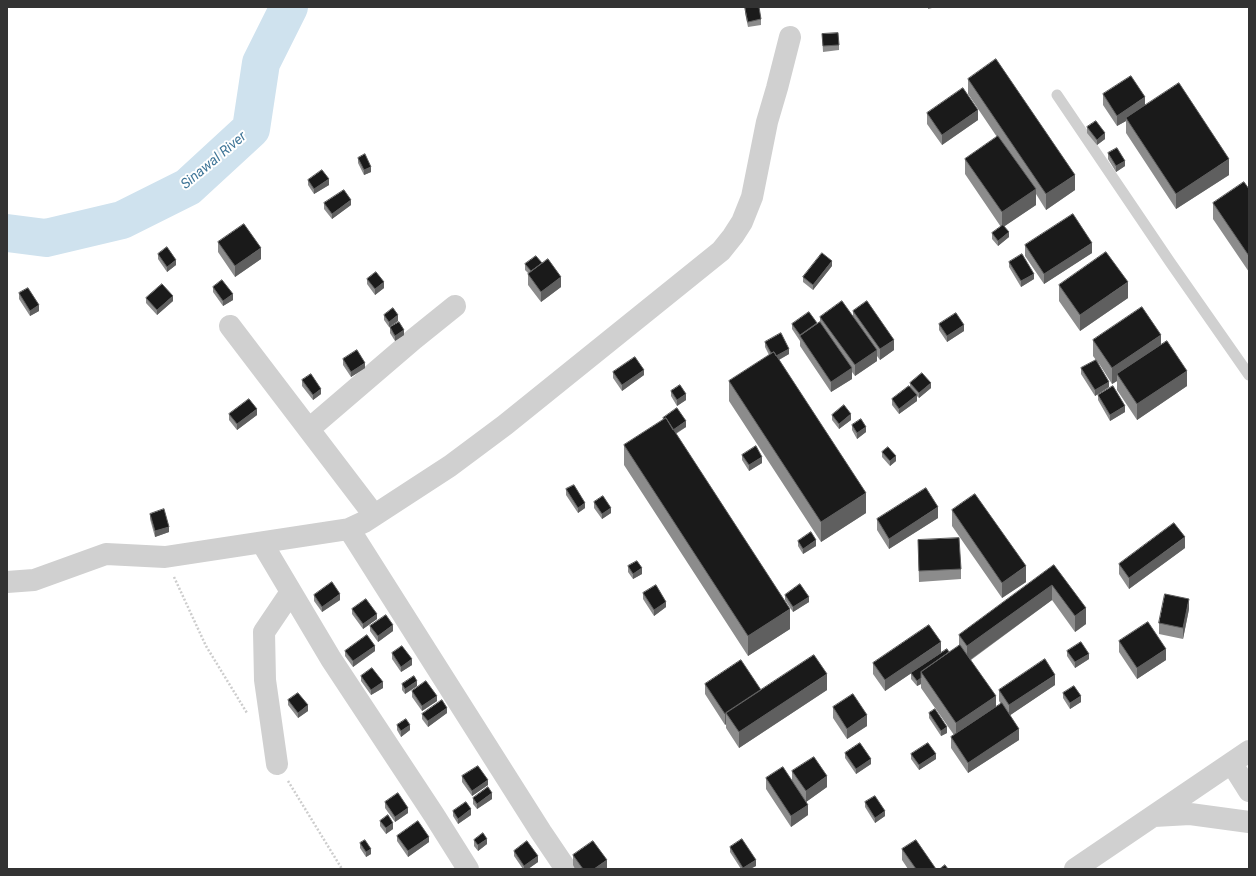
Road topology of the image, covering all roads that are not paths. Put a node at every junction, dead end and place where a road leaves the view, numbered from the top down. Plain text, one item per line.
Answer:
1 (790, 37) dead end
2 (1057, 95) dead end
3 (455, 306) dead end
4 (230, 326) dead end
5 (1249, 375) edge
6 (309, 429) junction
7 (374, 515) junction
8 (349, 529) junction
9 (262, 543) junction
10 (7, 582) edge
11 (290, 592) junction
12 (1240, 758) edge
13 (278, 764) dead end
14 (1249, 791) edge
15 (1153, 816) junction
16 (1249, 822) edge
17 (468, 869) edge
18 (566, 869) edge
19 (1075, 869) edge

1 - 7 street
2 - 5 lane
3 - 6 street
4 - 6 street
6 - 7 street
7 - 8 street
8 - 9 street
8 - 18 street
9 - 10 street
9 - 11 street
11 - 13 street
11 - 17 street
12 - 14 street
12 - 15 street
15 - 16 street
15 - 19 street

